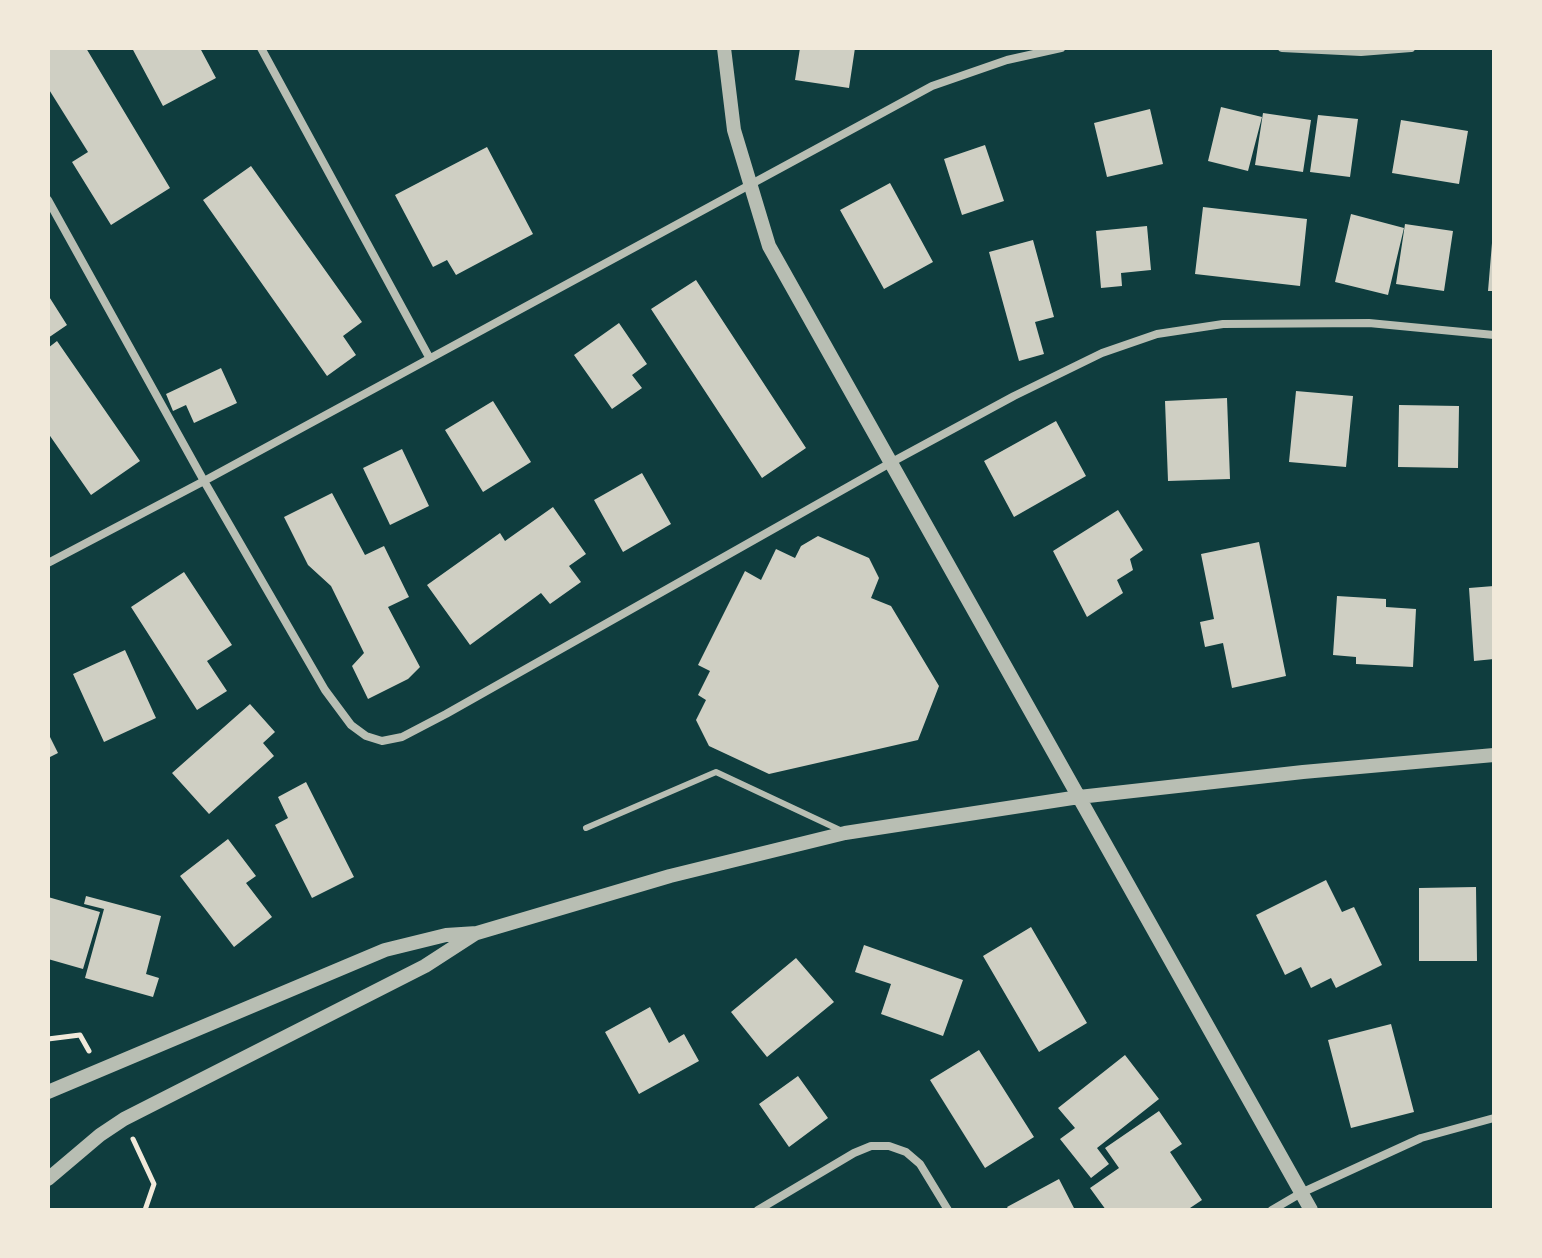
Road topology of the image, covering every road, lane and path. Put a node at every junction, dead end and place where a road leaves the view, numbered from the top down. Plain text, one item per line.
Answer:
1 (261, 48) edge
2 (724, 48) edge
3 (1061, 48) edge
4 (1282, 48) edge
5 (1411, 48) edge
6 (749, 184) junction
7 (48, 200) edge
8 (57, 215) junction
9 (48, 220) edge
10 (1494, 335) edge
11 (429, 357) junction
12 (892, 462) junction
13 (204, 481) junction
14 (48, 563) edge
15 (1494, 755) edge
16 (1079, 797) junction
17 (586, 828) dead end
18 (845, 833) junction
19 (477, 933) junction
20 (48, 1092) edge
21 (1494, 1118) edge
22 (48, 1179) edge
23 (1301, 1193) junction
24 (758, 1210) edge
25 (948, 1210) edge
26 (1272, 1210) edge
27 (1311, 1210) edge

1 - 11 street
2 - 6 street
3 - 6 street
4 - 5 street
6 - 11 street
6 - 12 street
7 - 8 street
8 - 9 street
8 - 13 street
10 - 12 street
11 - 13 street
12 - 13 street
12 - 16 street
13 - 14 street
15 - 16 street
16 - 18 street
16 - 23 street
17 - 18 lane
18 - 19 street
19 - 20 street
19 - 22 street
21 - 23 street
23 - 26 street
23 - 27 street
24 - 25 street

